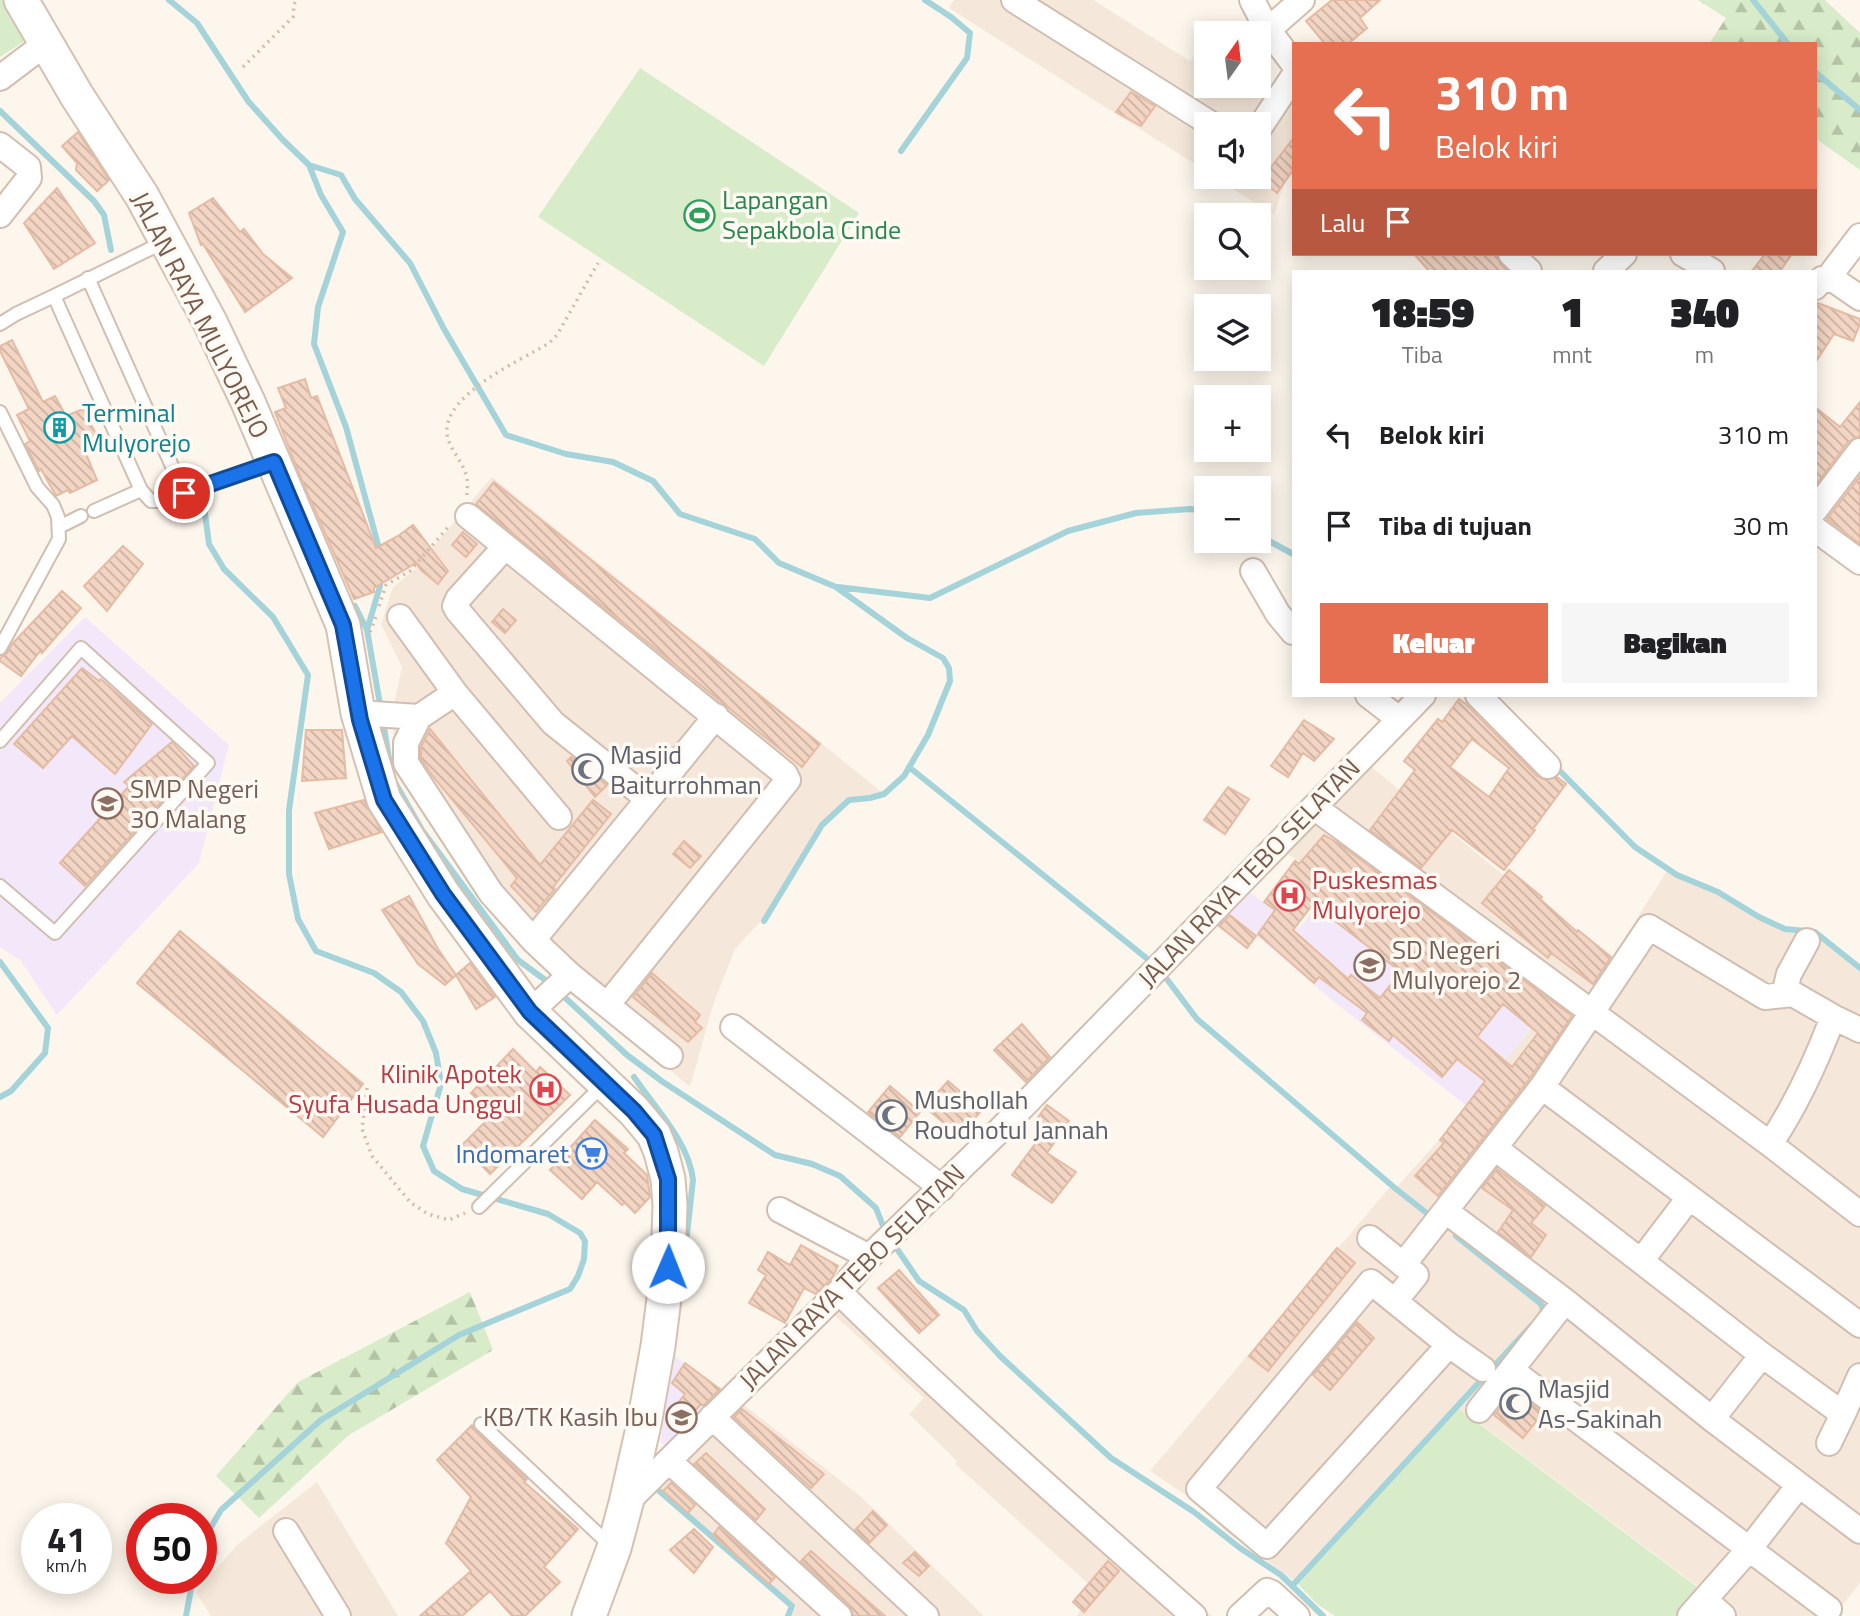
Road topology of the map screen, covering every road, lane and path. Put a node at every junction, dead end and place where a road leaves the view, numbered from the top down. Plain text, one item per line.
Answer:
1 (21, 0) edge
2 (297, 0) edge
3 (1014, 0) edge
4 (1252, 0) edge
5 (1302, 0) edge
6 (1263, 21) edge
7 (1271, 27) edge
8 (1271, 34) edge
9 (46, 44) junction
10 (1292, 62) edge
11 (243, 67) dead end
12 (0, 78) edge
13 (1292, 79) edge
14 (1270, 112) edge
15 (1194, 114) edge
16 (0, 145) edge
17 (0, 215) edge
18 (1860, 236) edge
19 (166, 241) junction
20 (1513, 256) edge
21 (1622, 256) edge
22 (1686, 256) edge
23 (598, 263) dead end
24 (1528, 270) edge
25 (1607, 270) edge
26 (1710, 270) edge
27 (88, 278) junction
28 (1822, 283) edge
29 (54, 296) junction
30 (1860, 298) edge
31 (0, 324) edge
32 (0, 412) edge
33 (1860, 451) edge
34 (274, 462) junction
35 (141, 490) junction
36 (184, 493) junction
37 (1817, 507) edge
38 (94, 511) dead end
39 (462, 515) junction
40 (81, 516) dead end
41 (59, 527) junction
42 (1817, 530) edge
43 (505, 547) junction
44 (1860, 562) edge
45 (1253, 571) dead end
46 (400, 617) dead end
47 (372, 631) dead end
48 (1292, 631) edge
49 (0, 648) edge
50 (455, 693) junction
51 (1371, 697) edge
52 (1421, 697) edge
53 (1480, 697) edge
54 (367, 713) junction
55 (716, 716) junction
56 (409, 717) junction
57 (1399, 719) junction
58 (0, 741) edge
59 (1548, 766) dead end
60 (648, 799) junction
61 (1314, 807) junction
62 (559, 817) dead end
63 (0, 886) edge
64 (533, 940) junction
65 (1807, 941) dead end
66 (552, 991) junction
67 (1784, 994) junction
68 (608, 1004) junction
69 (1592, 1013) junction
70 (1833, 1017) junction
71 (733, 1027) dead end
72 (1860, 1030) edge
73 (670, 1056) dead end
74 (605, 1083) junction
75 (1542, 1087) junction
76 (367, 1088) dead end
77 (1770, 1144) junction
78 (1495, 1148) junction
79 (942, 1188) junction
80 (1689, 1198) junction
81 (479, 1207) joint
82 (780, 1210) dead end
83 (1860, 1214) edge
84 (1452, 1216) junction
85 (1370, 1238) dead end
86 (875, 1252) junction
87 (1641, 1261) junction
88 (1404, 1265) junction
89 (1371, 1282) junction
90 (839, 1292) junction
91 (1395, 1301) junction
92 (1564, 1301) junction
93 (1860, 1325) edge
94 (1449, 1345) junction
95 (1762, 1355) junction
96 (1483, 1369) dead end
97 (1511, 1370) junction
98 (1860, 1376) edge
99 (1479, 1410) dead end
100 (1843, 1414) junction
101 (712, 1417) junction
102 (1712, 1419) junction
103 (481, 1424) dead end
104 (1829, 1443) dead end
105 (669, 1461) junction
106 (1798, 1485) junction
107 (626, 1503) junction
108 (286, 1531) dead end
109 (1860, 1531) edge
110 (614, 1548) junction
111 (1750, 1548) junction
112 (1829, 1609) dead end
113 (1706, 1611) edge
114 (338, 1616) edge
115 (589, 1616) edge
116 (839, 1616) edge
117 (926, 1616) edge
118 (1194, 1616) edge
119 (1240, 1616) edge
120 (1297, 1616) edge

1 - 9 main road, JALAN RAYA MULYOREJO
2 - 11 path
3 - 15 street
4 - 6 street
5 - 7 street
8 - 10 street
9 - 12 street
9 - 19 main road, JALAN RAYA MULYOREJO
13 - 14 street
16 - 17 street
18 - 28 street
19 - 27 lane
19 - 34 main road, JALAN RAYA MULYOREJO
20 - 24 street
21 - 25 street
22 - 26 street
23 - 39 path
27 - 29 lane
27 - 36 lane
28 - 30 street
29 - 31 lane
29 - 35 lane
32 - 41 lane
33 - 37 street
34 - 36 lane
34 - 54 main road, JALAN RAYA MULYOREJO
35 - 36 lane
35 - 38 lane
39 - 43 street
39 - 47 path
40 - 41 lane
41 - 49 lane
42 - 44 street
43 - 55 street
43 - 60 street
45 - 48 street
46 - 50 street
50 - 56 street
50 - 62 street
51 - 57 street
52 - 57 street, JALAN RAYA TEBO SELATAN
53 - 59 street
54 - 56 street
54 - 66 main road, JALAN RAYA MULYOREJO
55 - 60 street
55 - 68 street
56 - 64 street
57 - 61 street, JALAN RAYA TEBO SELATAN
58 - 63 lane
60 - 64 street
61 - 69 street
61 - 79 street, JALAN RAYA TEBO SELATAN
64 - 66 street
65 - 67 street
66 - 68 street
66 - 74 main road, JALAN RAYA MULYOREJO
67 - 69 street
67 - 70 street
68 - 73 street
69 - 75 street
69 - 77 street
70 - 72 street
70 - 77 street
71 - 79 street
74 - 81 lane
74 - 107 main road, JALAN RAYA MULYOREJO
75 - 78 street
75 - 80 street
76 - 81 path
77 - 83 street
78 - 84 street
78 - 87 street
79 - 86 street, JALAN RAYA TEBO SELATAN
80 - 87 street
80 - 93 street
82 - 86 street
84 - 88 street
84 - 92 street
85 - 88 street
86 - 90 street, JALAN RAYA TEBO SELATAN
87 - 95 street
88 - 89 street
88 - 91 street
89 - 91 street
89 - 94 street
90 - 101 street, JALAN RAYA TEBO SELATAN
90 - 118 street
91 - 94 street
92 - 97 street
92 - 102 street
94 - 96 street
95 - 100 street
95 - 102 street
97 - 99 street
97 - 111 street
98 - 100 street
100 - 104 street
101 - 105 street, JALAN RAYA TEBO SELATAN
101 - 117 street
102 - 106 street
103 - 110 lane
105 - 107 street, JALAN RAYA TEBO SELATAN
105 - 116 street
106 - 109 street
106 - 111 street
107 - 110 main road
108 - 114 street
110 - 115 main road
111 - 112 street
111 - 113 street
119 - 120 street

